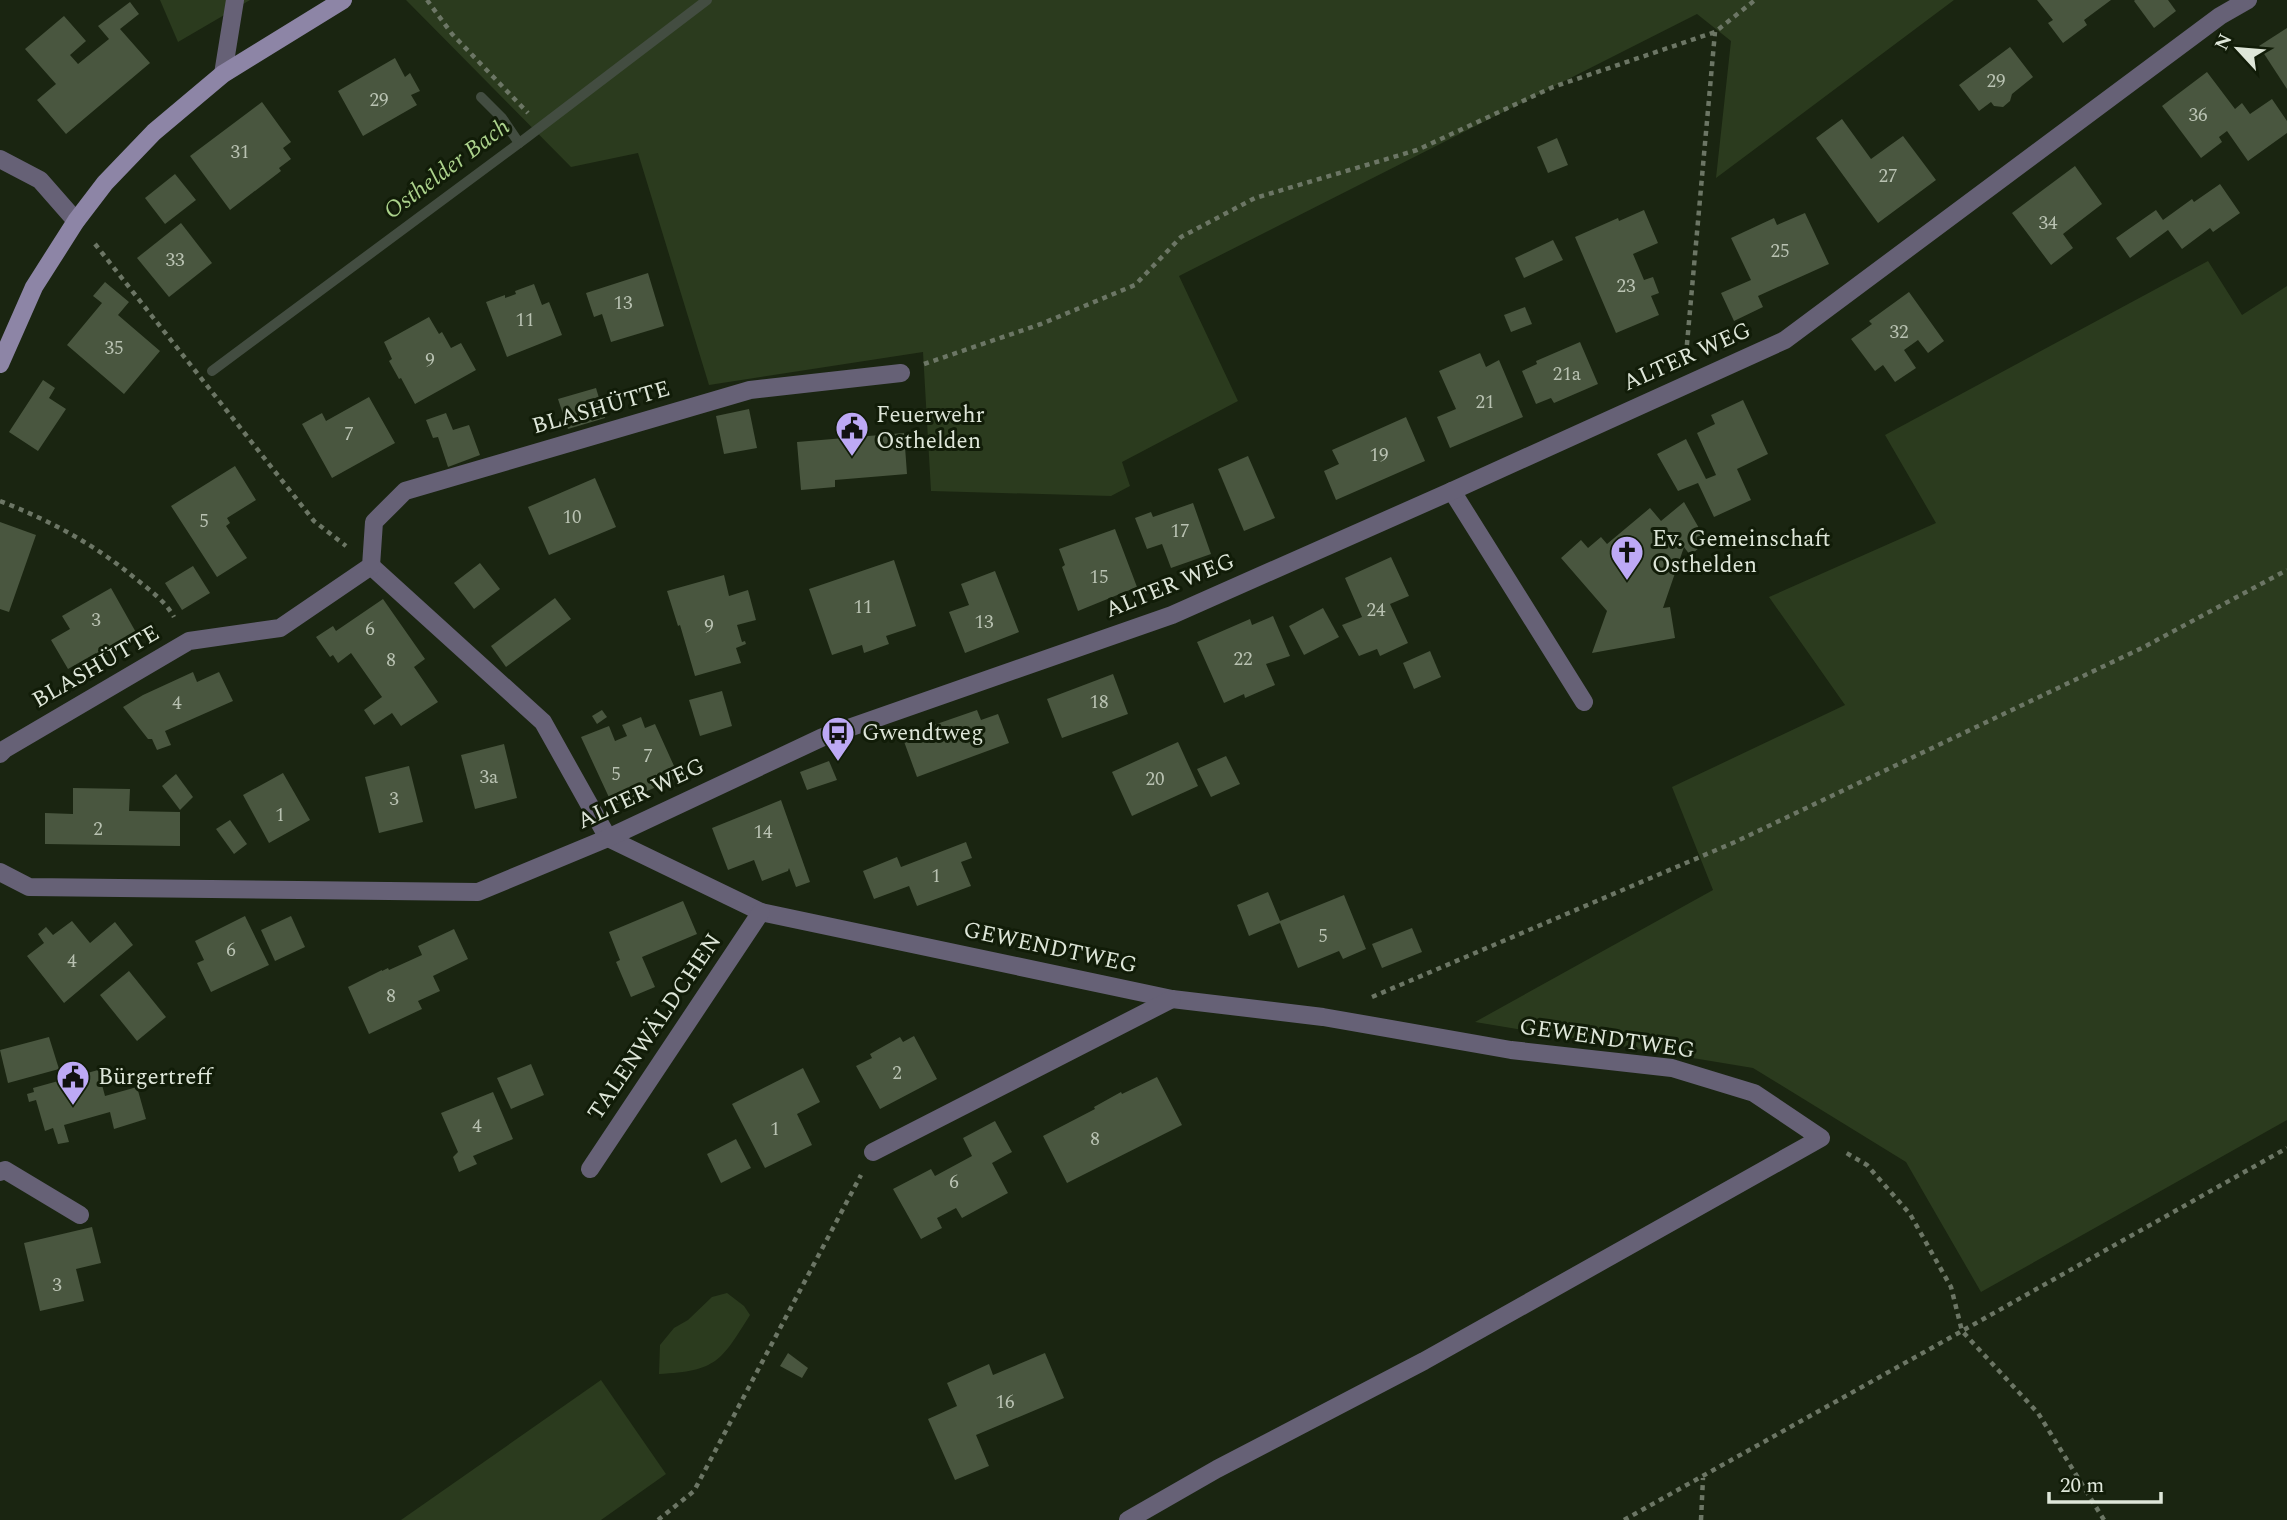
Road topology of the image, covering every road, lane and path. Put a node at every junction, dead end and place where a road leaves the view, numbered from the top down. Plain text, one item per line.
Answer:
1 (235, 0) edge
2 (343, 0) edge
3 (427, 0) edge
4 (1755, 0) edge
5 (2248, 0) edge
6 (1715, 32) junction
7 (223, 74) junction
8 (528, 113) dead end
9 (0, 159) edge
10 (76, 221) junction
11 (0, 363) edge
12 (901, 373) joint
13 (1684, 385) junction
14 (1452, 491) junction
15 (0, 501) edge
16 (371, 566) junction
17 (2287, 570) edge
18 (190, 641) junction
19 (1584, 702) dead end
20 (0, 754) edge
21 (608, 838) junction
22 (0, 872) edge
23 (761, 912) junction
24 (1172, 999) junction
25 (1322, 1017) junction
26 (1821, 1138) junction
27 (2287, 1148) edge
28 (873, 1152) joint
29 (590, 1169) dead end
30 (0, 1172) edge
31 (80, 1215) dead end
32 (1962, 1331) junction
33 (1703, 1477) junction
34 (658, 1520) edge
35 (1128, 1520) edge
36 (1624, 1520) edge
37 (1701, 1520) edge
38 (2104, 1520) edge

1 - 7 street
2 - 7 main road
3 - 8 path
4 - 6 path
5 - 13 street, ALTER WEG
6 - 12 path
6 - 13 path
7 - 10 main road
9 - 10 street
10 - 11 main road
10 - 16 path
12 - 16 street, BLASHÜTTE
13 - 14 street, ALTER WEG
14 - 19 street
14 - 21 street, ALTER WEG
15 - 18 path
16 - 18 street, BLASHÜTTE
16 - 21 street
17 - 25 path
18 - 20 street, BLASHÜTTE
21 - 22 street, ALTER WEG
21 - 23 street, GEWENDTWEG
23 - 24 street, GEWENDTWEG
23 - 29 street, TALENWÄLDCHEN
24 - 25 street, GEWENDTWEG
24 - 28 street
25 - 26 street, GEWENDTWEG
26 - 32 path
26 - 35 street
27 - 32 path
28 - 34 path
30 - 31 street
32 - 33 path
32 - 38 path
33 - 36 path
33 - 37 path

